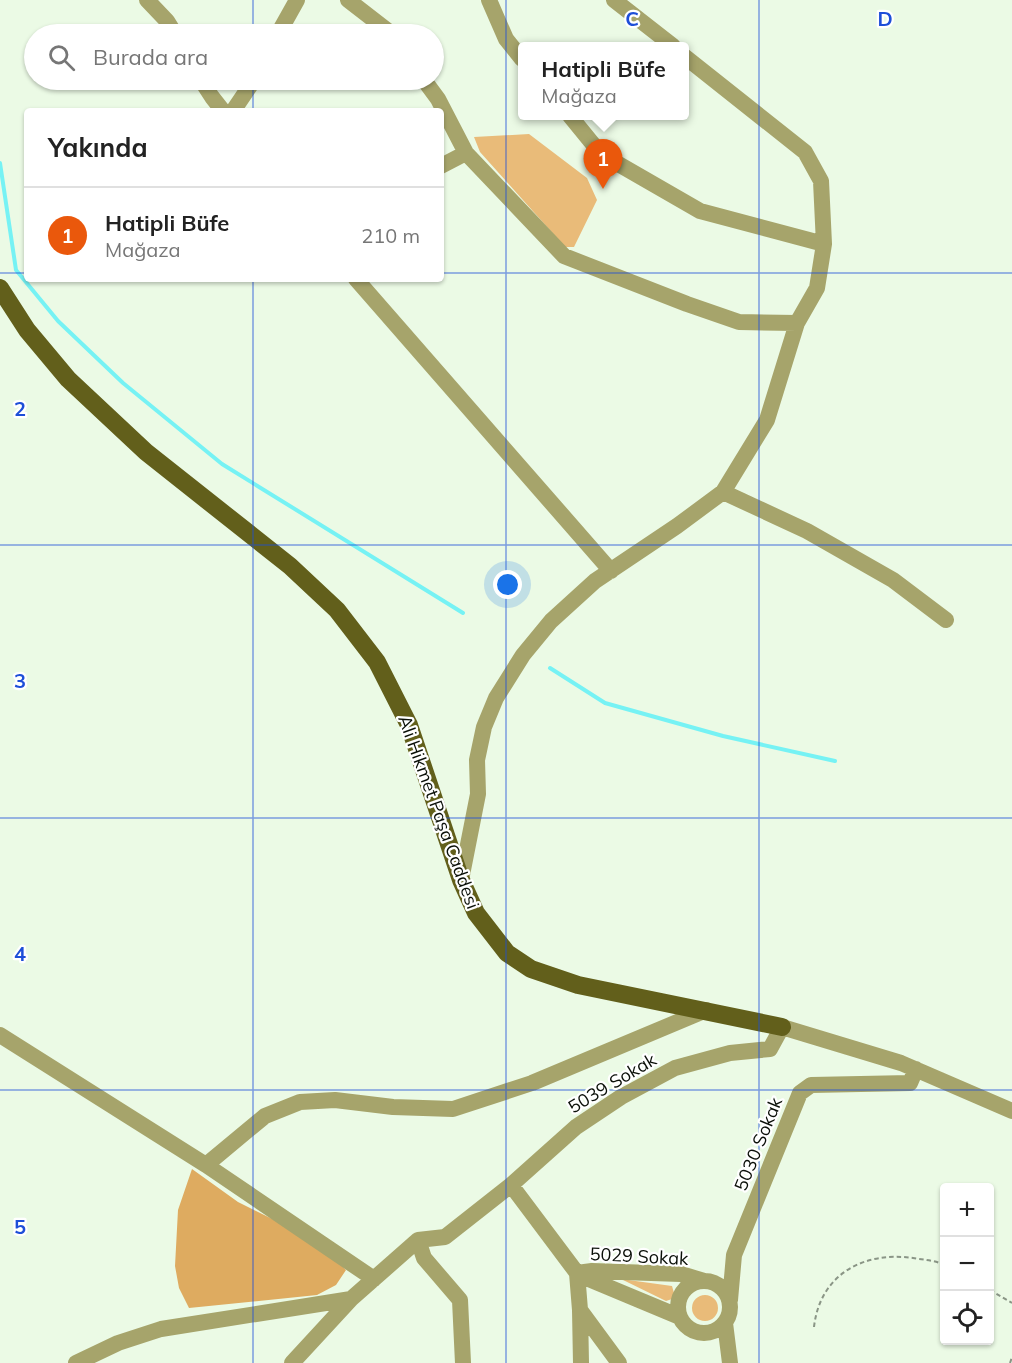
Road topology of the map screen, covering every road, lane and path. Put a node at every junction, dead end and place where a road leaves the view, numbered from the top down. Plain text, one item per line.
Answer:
1 (147, 0) edge
2 (297, 0) edge
3 (348, 0) edge
4 (489, 0) edge
5 (614, 0) edge
6 (169, 24) edge
7 (284, 24) edge
8 (379, 24) edge
9 (667, 42) edge
10 (518, 53) edge
11 (689, 60) edge
12 (207, 90) edge
13 (247, 90) edge
14 (431, 90) edge
15 (220, 108) edge
16 (235, 108) edge
17 (443, 108) edge
18 (444, 111) edge
19 (573, 120) edge
20 (466, 153) junction
21 (444, 164) edge
22 (824, 244) junction
23 (359, 282) edge
24 (0, 288) edge
25 (797, 323) junction
26 (723, 492) junction
27 (611, 571) junction
28 (946, 620) dead end
29 (461, 880) junction
30 (706, 1010) junction
31 (782, 1027) junction
32 (0, 1035) edge
33 (916, 1069) junction
34 (1012, 1111) edge
35 (206, 1165) junction
36 (511, 1185) junction
37 (418, 1240) junction
38 (940, 1263) edge
39 (577, 1273) junction
40 (374, 1279) junction
41 (704, 1281) junction
42 (992, 1291) edge
43 (351, 1299) junction
44 (730, 1299) junction
45 (1012, 1303) edge
46 (580, 1310) junction
47 (680, 1317) junction
48 (725, 1323) junction
49 (814, 1327) dead end
50 (1012, 1357) edge
51 (76, 1363) edge
52 (292, 1363) edge
53 (463, 1363) edge
54 (581, 1363) edge
55 (619, 1363) edge
56 (730, 1363) edge
57 (1010, 1363) edge

1 - 6 street
2 - 7 street
3 - 8 street
4 - 10 street
5 - 9 street
11 - 22 street
12 - 15 street
13 - 16 street
14 - 17 street
18 - 20 street
19 - 22 street
20 - 21 street
20 - 25 street
22 - 25 street
23 - 27 street
24 - 29 main road, Ali Hikmet Paşa Caddesi
25 - 26 street
26 - 27 street
26 - 28 street
27 - 29 street
29 - 30 main road, Ali Hikmet Paşa Caddesi
30 - 31 main road, Ali Hikmet Paşa Caddesi
30 - 35 street
31 - 33 street
31 - 36 street, 5039 Sokak
32 - 35 street
33 - 34 street
33 - 44 street, 5030 Sokak
35 - 40 street
36 - 37 street, 5039 Sokak
36 - 39 street
37 - 40 street
37 - 53 street
38 - 49 path
39 - 41 street, 5029 Sokak
39 - 46 street
39 - 47 street, 5029 Sokak
40 - 43 street
41 - 44 street
41 - 47 street
42 - 45 path
43 - 51 street
43 - 52 street
44 - 48 street
46 - 54 street
46 - 55 street
47 - 48 street
48 - 56 street
50 - 57 path

